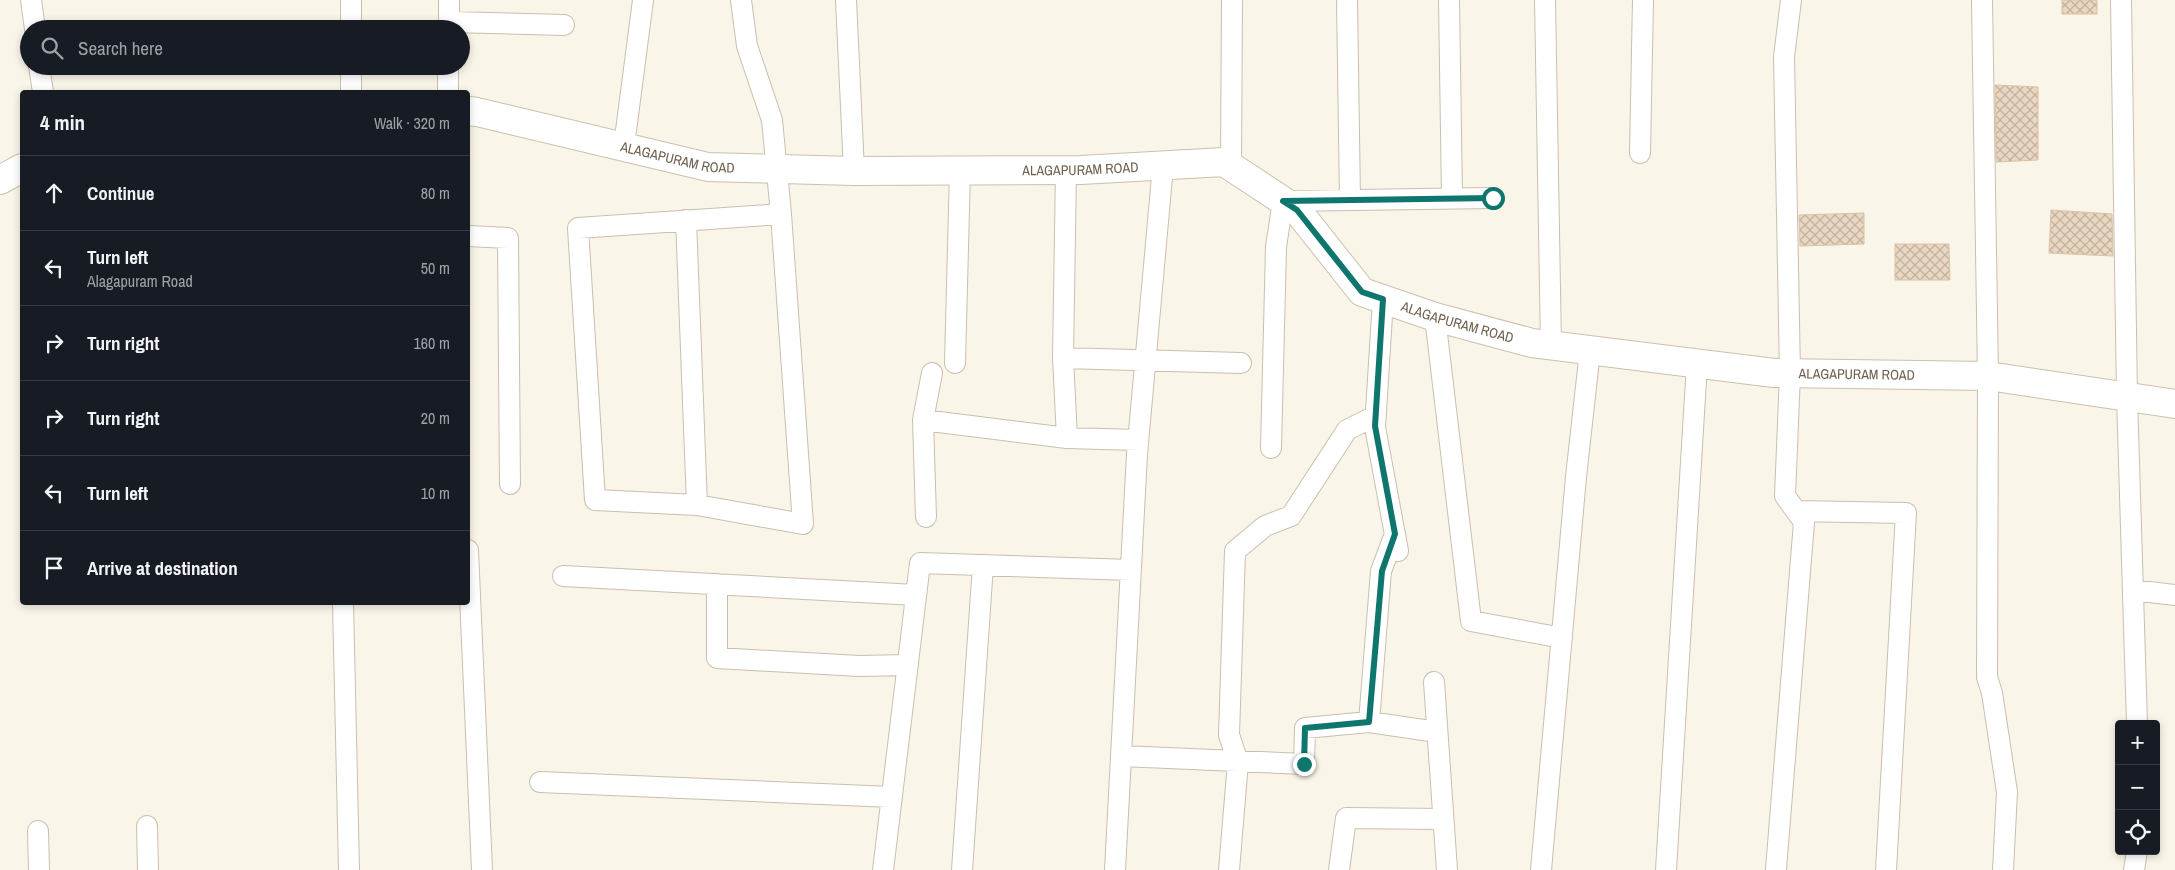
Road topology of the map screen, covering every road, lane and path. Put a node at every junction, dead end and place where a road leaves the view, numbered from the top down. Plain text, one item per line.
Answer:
1 (31, 0) edge
2 (351, 0) edge
3 (449, 0) edge
4 (643, 0) edge
5 (741, 0) edge
6 (846, 0) edge
7 (1232, 0) edge
8 (1347, 0) edge
9 (1449, 0) edge
10 (1545, 0) edge
11 (1643, 0) edge
12 (1791, 0) edge
13 (1982, 0) edge
14 (2121, 0) edge
15 (34, 20) edge
16 (351, 20) edge
17 (449, 20) edge
18 (470, 25) edge
19 (564, 25) dead end
20 (40, 75) edge
21 (351, 75) edge
22 (448, 75) edge
23 (43, 90) edge
24 (351, 90) edge
25 (448, 90) edge
26 (470, 112) edge
27 (624, 146) junction
28 (1640, 153) dead end
29 (1163, 166) junction
30 (1231, 167) junction
31 (20, 169) edge
32 (778, 169) junction
33 (960, 170) junction
34 (1066, 170) junction
35 (854, 171) junction
36 (0, 180) edge
37 (1452, 198) junction
38 (1493, 198) dead end
39 (1350, 200) junction
40 (1283, 201) junction
41 (781, 214) junction
42 (686, 220) junction
43 (470, 236) edge
44 (1383, 299) junction
45 (1435, 317) junction
46 (1551, 346) junction
47 (1590, 351) junction
48 (1063, 358) junction
49 (1146, 360) junction
50 (955, 363) dead end
51 (1241, 363) dead end
52 (1697, 364) junction
53 (932, 374) dead end
54 (1790, 374) junction
55 (1988, 376) junction
56 (2127, 397) junction
57 (2175, 404) edge
58 (1375, 416) junction
59 (923, 420) junction
60 (1067, 438) junction
61 (1138, 440) junction
62 (1271, 448) dead end
63 (510, 484) dead end
64 (697, 506) junction
65 (1796, 511) junction
66 (926, 517) dead end
67 (983, 565) junction
68 (1131, 570) junction
69 (563, 576) dead end
70 (717, 584) junction
71 (2133, 590) junction
72 (916, 595) junction
73 (2175, 595) edge
74 (343, 605) edge
75 (469, 605) edge
76 (1562, 638) junction
77 (908, 665) junction
78 (1434, 682) dead end
79 (2137, 720) edge
80 (1369, 722) junction
81 (1437, 732) junction
82 (1121, 756) junction
83 (1238, 762) junction
84 (540, 782) dead end
85 (892, 796) junction
86 (1443, 819) junction
87 (147, 826) dead end
88 (38, 831) dead end
89 (2136, 855) edge
90 (39, 870) edge
91 (148, 870) edge
92 (349, 870) edge
93 (482, 870) edge
94 (883, 870) edge
95 (962, 870) edge
96 (1115, 870) edge
97 (1229, 870) edge
98 (1339, 870) edge
99 (1447, 870) edge
100 (1541, 870) edge
101 (1666, 870) edge
102 (1779, 870) edge
103 (1886, 870) edge
104 (2003, 870) edge
105 (2134, 870) edge

1 - 15 street
2 - 16 street
3 - 17 street
4 - 27 street
5 - 32 street
6 - 35 street
7 - 30 street
8 - 39 street
9 - 37 street
10 - 46 street
11 - 28 street
12 - 54 street
13 - 55 street
14 - 56 street
18 - 19 street
20 - 23 street
21 - 24 street
22 - 25 street
26 - 27 main road, ALAGAPURAM ROAD
27 - 32 main road, ALAGAPURAM ROAD
29 - 30 main road, ALAGAPURAM ROAD
29 - 34 main road, ALAGAPURAM ROAD
29 - 49 street
30 - 40 main road, ALAGAPURAM ROAD
31 - 36 main road
32 - 35 main road, ALAGAPURAM ROAD
32 - 41 street
33 - 34 main road, ALAGAPURAM ROAD
33 - 35 main road, ALAGAPURAM ROAD
33 - 50 street
34 - 48 street
37 - 38 street
37 - 39 street
39 - 40 street
40 - 44 main road, ALAGAPURAM ROAD
40 - 62 street
41 - 42 street
41 - 64 street
42 - 64 street
42 - 64 street
43 - 63 street
44 - 45 main road, ALAGAPURAM ROAD
44 - 58 street
45 - 46 main road, ALAGAPURAM ROAD
45 - 76 street
46 - 47 main road, ALAGAPURAM ROAD
47 - 52 main road, ALAGAPURAM ROAD
47 - 76 street
48 - 49 street
48 - 60 street
49 - 51 street
49 - 61 street
52 - 54 main road, ALAGAPURAM ROAD
52 - 101 street
53 - 59 street
54 - 55 main road, ALAGAPURAM ROAD
54 - 65 street
55 - 56 main road, ALAGAPURAM ROAD
55 - 104 street
56 - 57 main road, ALAGAPURAM ROAD
56 - 71 street
58 - 80 street
58 - 83 street
59 - 60 street
59 - 66 street
60 - 61 street
61 - 68 street
65 - 102 street
65 - 103 street
67 - 68 street
67 - 72 street
67 - 95 street
68 - 82 street
69 - 70 street
70 - 72 street
70 - 77 street
71 - 73 street
71 - 79 street
72 - 77 street
74 - 92 street
75 - 93 street
76 - 100 street
77 - 85 street
78 - 81 street
80 - 81 street
80 - 83 street
81 - 86 street
82 - 83 street
82 - 96 street
83 - 97 street
84 - 85 street
85 - 94 street
86 - 98 street
86 - 99 street
87 - 91 street
88 - 90 street
89 - 105 street

